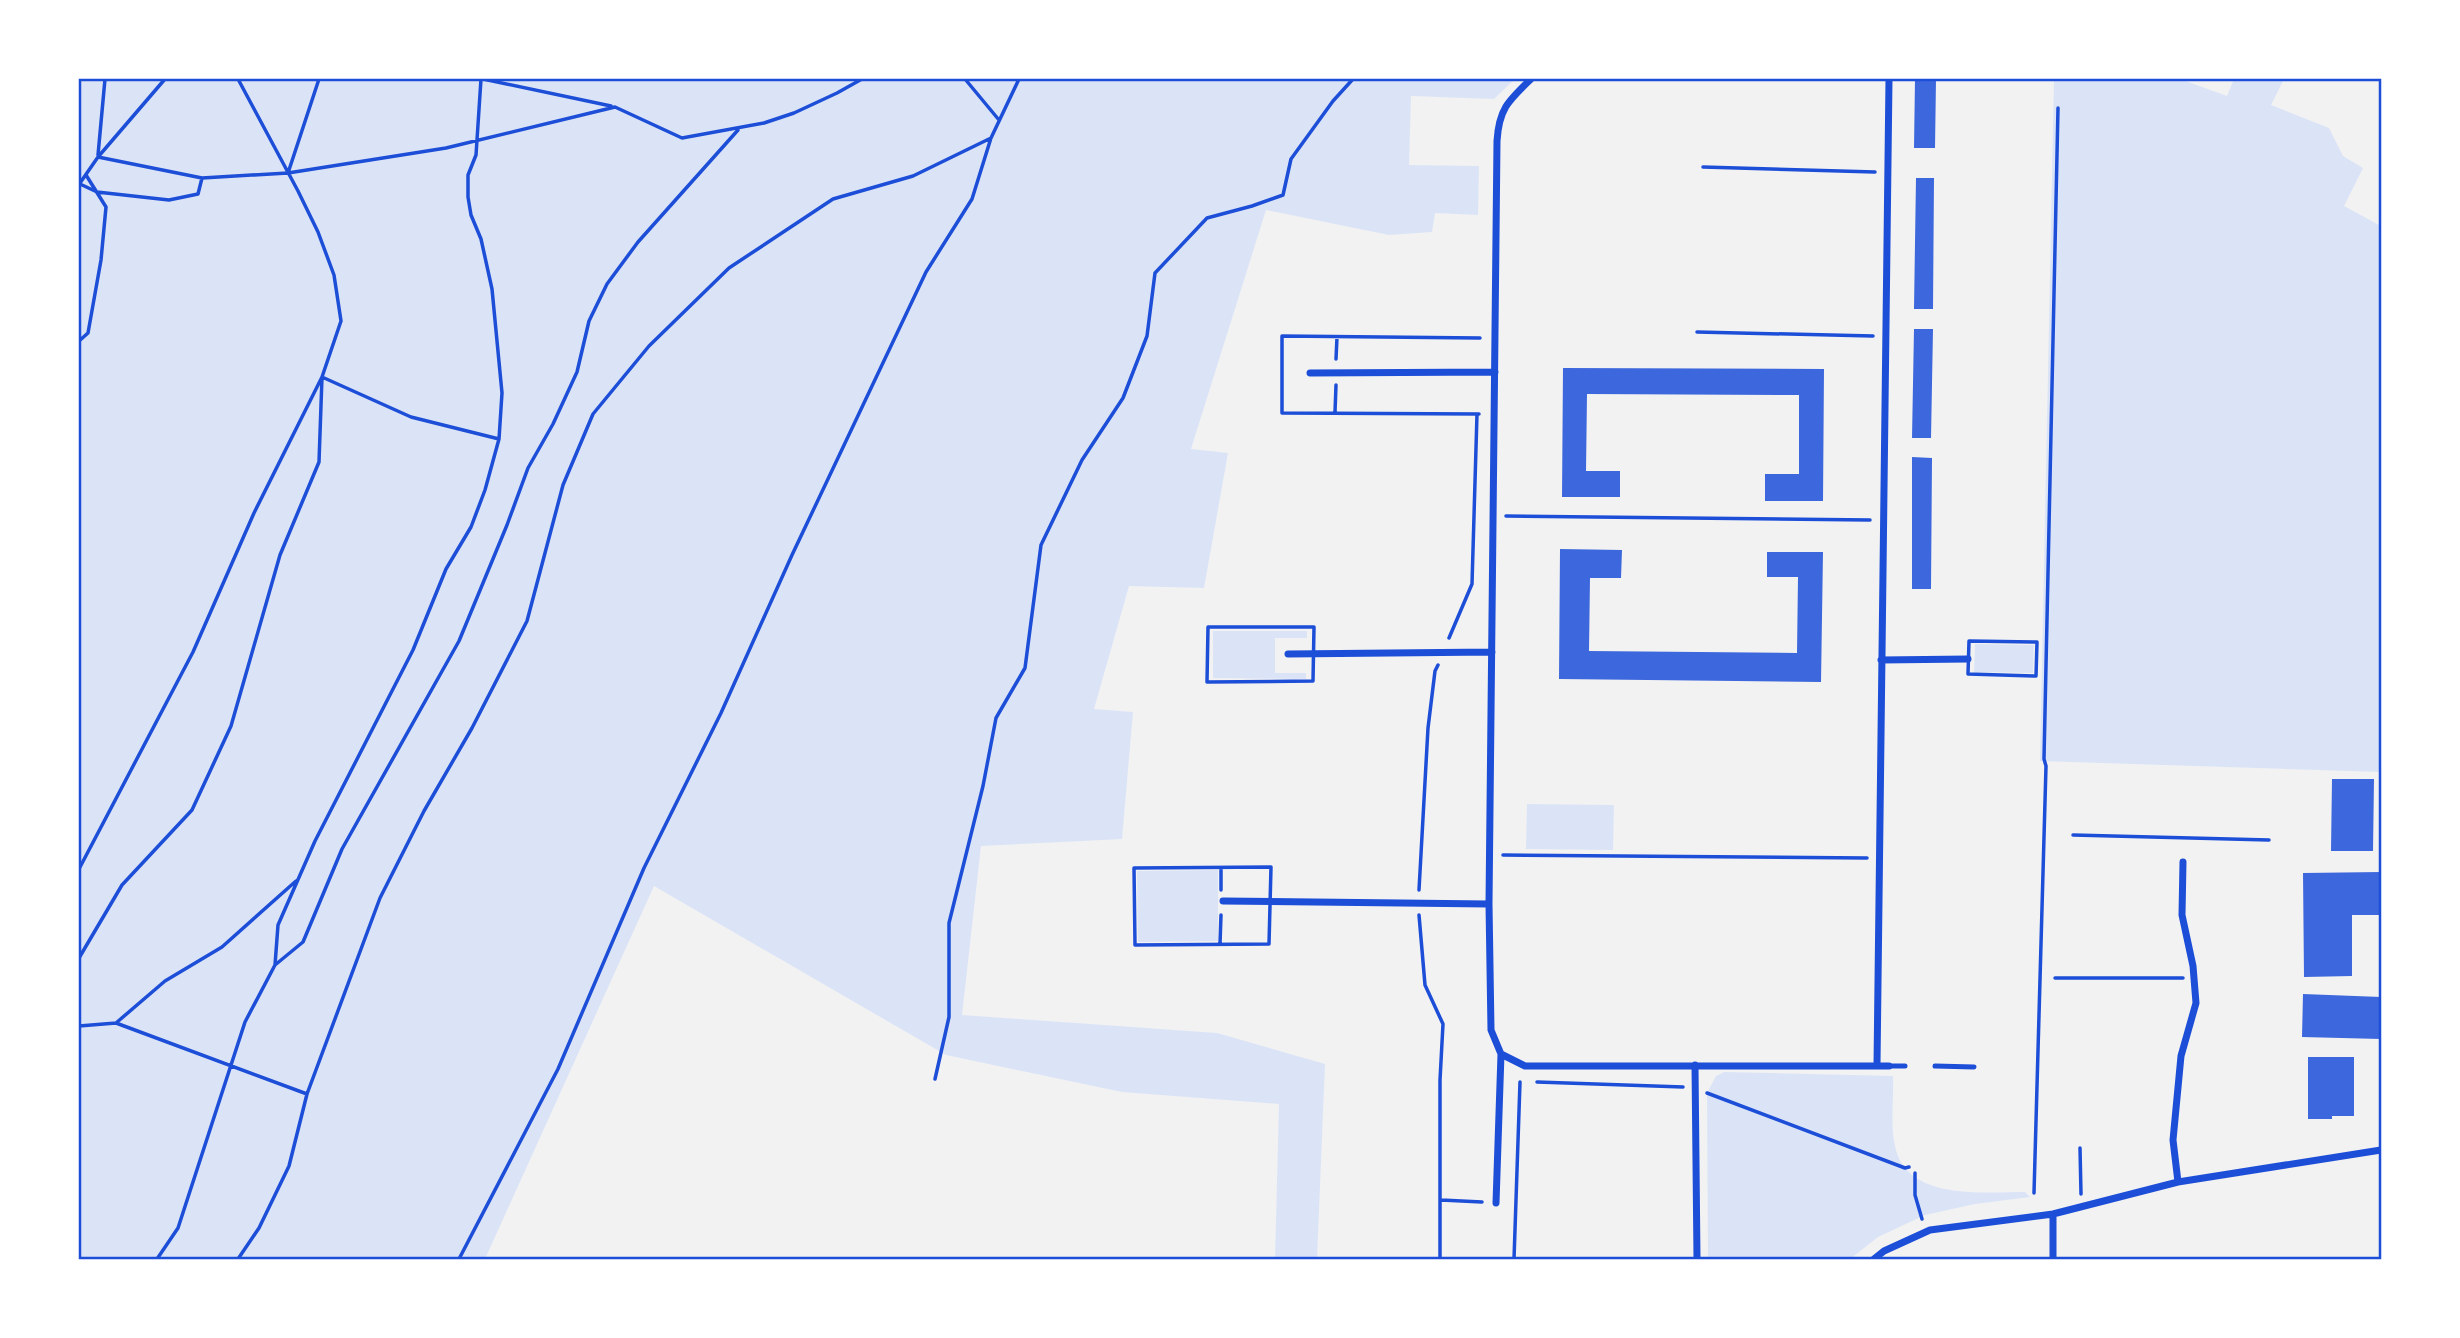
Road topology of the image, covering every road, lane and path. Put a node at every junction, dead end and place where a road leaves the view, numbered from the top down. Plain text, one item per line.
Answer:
1 (105, 79) edge
2 (165, 79) edge
3 (238, 79) edge
4 (319, 79) edge
5 (482, 79) edge
6 (862, 79) edge
7 (965, 79) edge
8 (1019, 79) edge
9 (1353, 79) edge
10 (1531, 79) edge
11 (1889, 79) edge
12 (615, 107) junction
13 (2058, 108) dead end
14 (1000, 120) junction
15 (738, 130) junction
16 (991, 138) junction
17 (476, 139) junction
18 (98, 157) junction
19 (1703, 167) dead end
20 (1888, 172) junction
21 (288, 173) junction
22 (86, 174) junction
23 (202, 178) junction
24 (79, 185) edge
25 (97, 192) junction
26 (1697, 332) dead end
27 (1886, 337) junction
28 (79, 341) edge
29 (1495, 372) junction
30 (1310, 373) dead end
31 (323, 377) junction
32 (1477, 414) dead end
33 (499, 439) junction
34 (1494, 516) junction
35 (1883, 520) junction
36 (1492, 652) junction
37 (1314, 653) junction
38 (1444, 653) junction
39 (1288, 654) dead end
40 (1968, 659) joint
41 (2036, 659) junction
42 (2046, 659) junction
43 (1881, 660) junction
44 (1968, 674) dead end
45 (2073, 835) dead end
46 (2269, 840) dead end
47 (1489, 855) junction
48 (1879, 858) junction
49 (2183, 862) dead end
50 (79, 869) edge
51 (298, 879) junction
52 (1223, 901) dead end
53 (1270, 902) junction
54 (1418, 903) junction
55 (1489, 904) junction
56 (79, 958) edge
57 (275, 965) junction
58 (2055, 978) dead end
59 (2194, 978) junction
60 (117, 1023) junction
61 (79, 1026) edge
62 (1502, 1054) junction
63 (1695, 1065) junction
64 (1877, 1065) junction
65 (1889, 1066) joint
66 (1905, 1066) dead end
67 (1935, 1066) dead end
68 (229, 1067) junction
69 (1974, 1067) dead end
70 (935, 1079) dead end
71 (1501, 1081) junction
72 (1534, 1082) dead end
73 (1695, 1089) junction
74 (307, 1094) junction
75 (2080, 1149) dead end
76 (2381, 1150) edge
77 (1909, 1167) dead end
78 (1915, 1173) dead end
79 (2178, 1182) junction
80 (2034, 1193) dead end
81 (1440, 1200) junction
82 (1496, 1203) junction
83 (1516, 1203) junction
84 (2081, 1206) junction
85 (2053, 1214) junction
86 (1926, 1231) junction
87 (157, 1259) edge
88 (238, 1259) edge
89 (459, 1259) edge
90 (1440, 1259) edge
91 (1514, 1259) edge
92 (1697, 1259) edge
93 (1874, 1259) edge
94 (2053, 1259) edge

1 - 18 path
2 - 18 path
3 - 21 path
4 - 21 path
5 - 12 path
5 - 17 path
6 - 15 path
7 - 14 path
8 - 14 path
9 - 70 path
10 - 29 street
11 - 20 street
12 - 15 path
12 - 17 path
13 - 42 path
14 - 16 path
15 - 57 path
16 - 74 path
16 - 89 path
17 - 21 path
17 - 33 path
18 - 22 path
18 - 23 path
19 - 20 path
20 - 27 street
21 - 23 path
21 - 31 path
22 - 24 path
22 - 25 path
23 - 25 path
24 - 25 path
25 - 28 path
26 - 27 path
27 - 35 street
29 - 30 street
29 - 34 street
31 - 33 path
31 - 50 path
31 - 56 path
32 - 38 path
33 - 51 path
34 - 35 path
34 - 36 street
35 - 43 street
36 - 38 street
36 - 47 street
37 - 37 path
37 - 38 street
37 - 39 street
38 - 54 path
40 - 41 path
40 - 43 street
41 - 42 path
41 - 44 path
42 - 80 path
43 - 48 street
45 - 46 path
47 - 48 path
47 - 55 street
48 - 64 street
49 - 59 street
51 - 57 path
51 - 60 path
52 - 53 street
53 - 53 path
53 - 54 street
54 - 55 street
54 - 81 path
55 - 62 street
57 - 68 path
58 - 59 path
59 - 79 street
60 - 61 path
60 - 68 path
62 - 63 street
62 - 71 street
63 - 64 street
63 - 73 street
64 - 65 street
65 - 66 lane
67 - 69 lane
68 - 74 path
68 - 87 path
71 - 82 street
71 - 83 path
72 - 73 path
73 - 77 path
73 - 92 street
74 - 88 path
75 - 84 path
76 - 79 street
78 - 86 path
79 - 84 street
81 - 82 path
81 - 90 path
82 - 83 path
83 - 91 path
84 - 85 street
85 - 86 street
85 - 94 street
86 - 93 street

